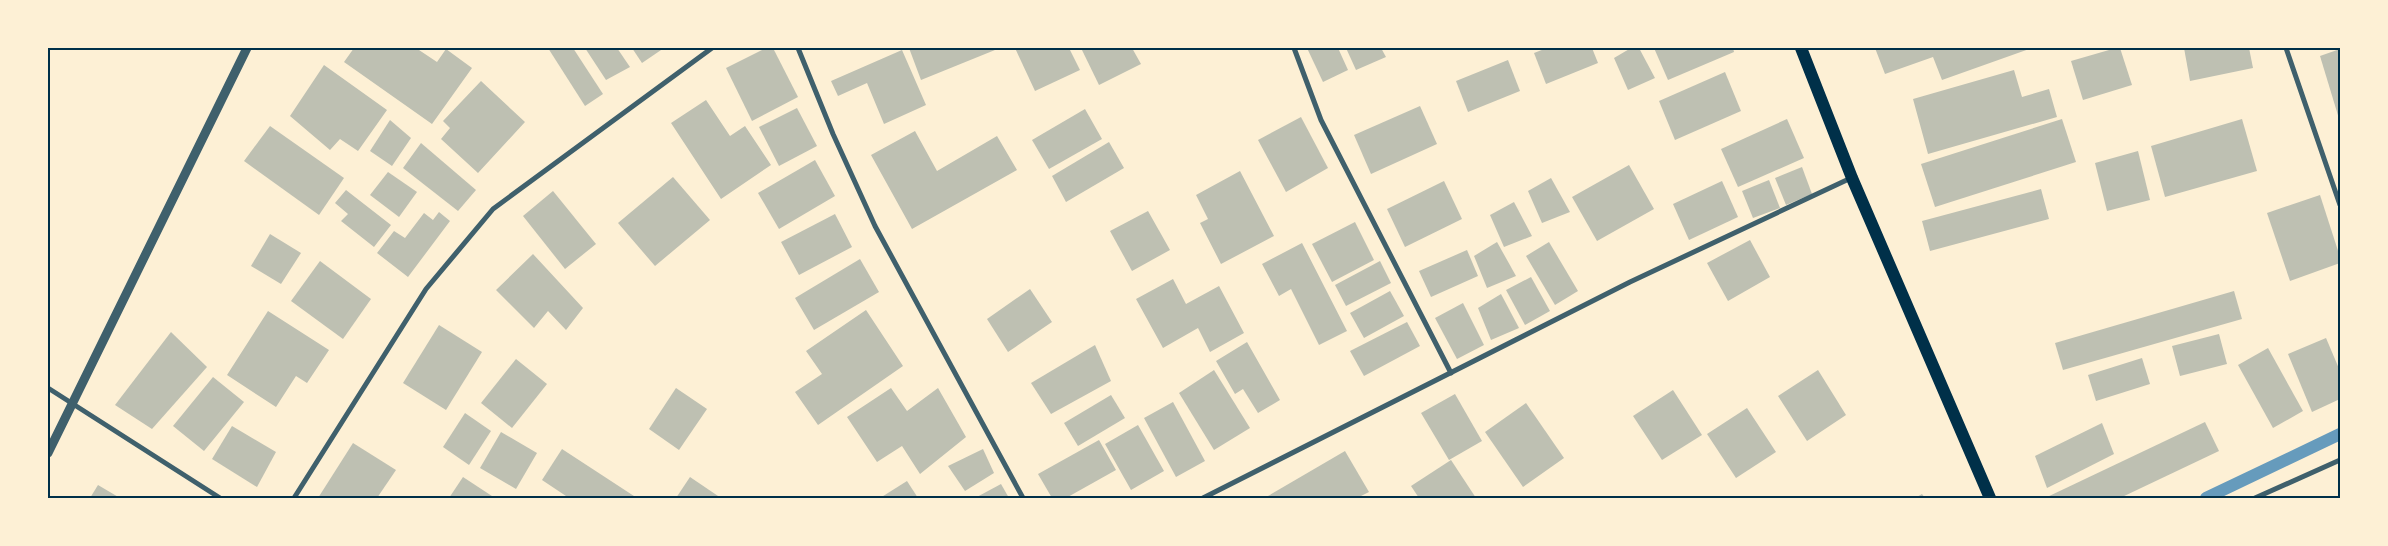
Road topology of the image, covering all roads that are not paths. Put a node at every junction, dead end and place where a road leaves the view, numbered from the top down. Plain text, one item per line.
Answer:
1 (247, 48) edge
2 (712, 48) edge
3 (798, 48) edge
4 (1294, 48) edge
5 (1801, 48) edge
6 (2286, 48) edge
7 (1852, 178) junction
8 (2340, 205) edge
9 (1451, 373) junction
10 (48, 388) edge
11 (72, 404) junction
12 (48, 454) edge
13 (2340, 460) edge
14 (220, 498) edge
15 (294, 498) edge
16 (1023, 498) edge
17 (1204, 498) edge
18 (1990, 498) edge
19 (2255, 498) edge

1 - 11 street
2 - 15 street
3 - 16 street
4 - 9 street
5 - 7 main road
6 - 8 street
7 - 9 street
7 - 18 main road
9 - 17 street
10 - 11 street
11 - 12 street
11 - 14 street
13 - 19 street

